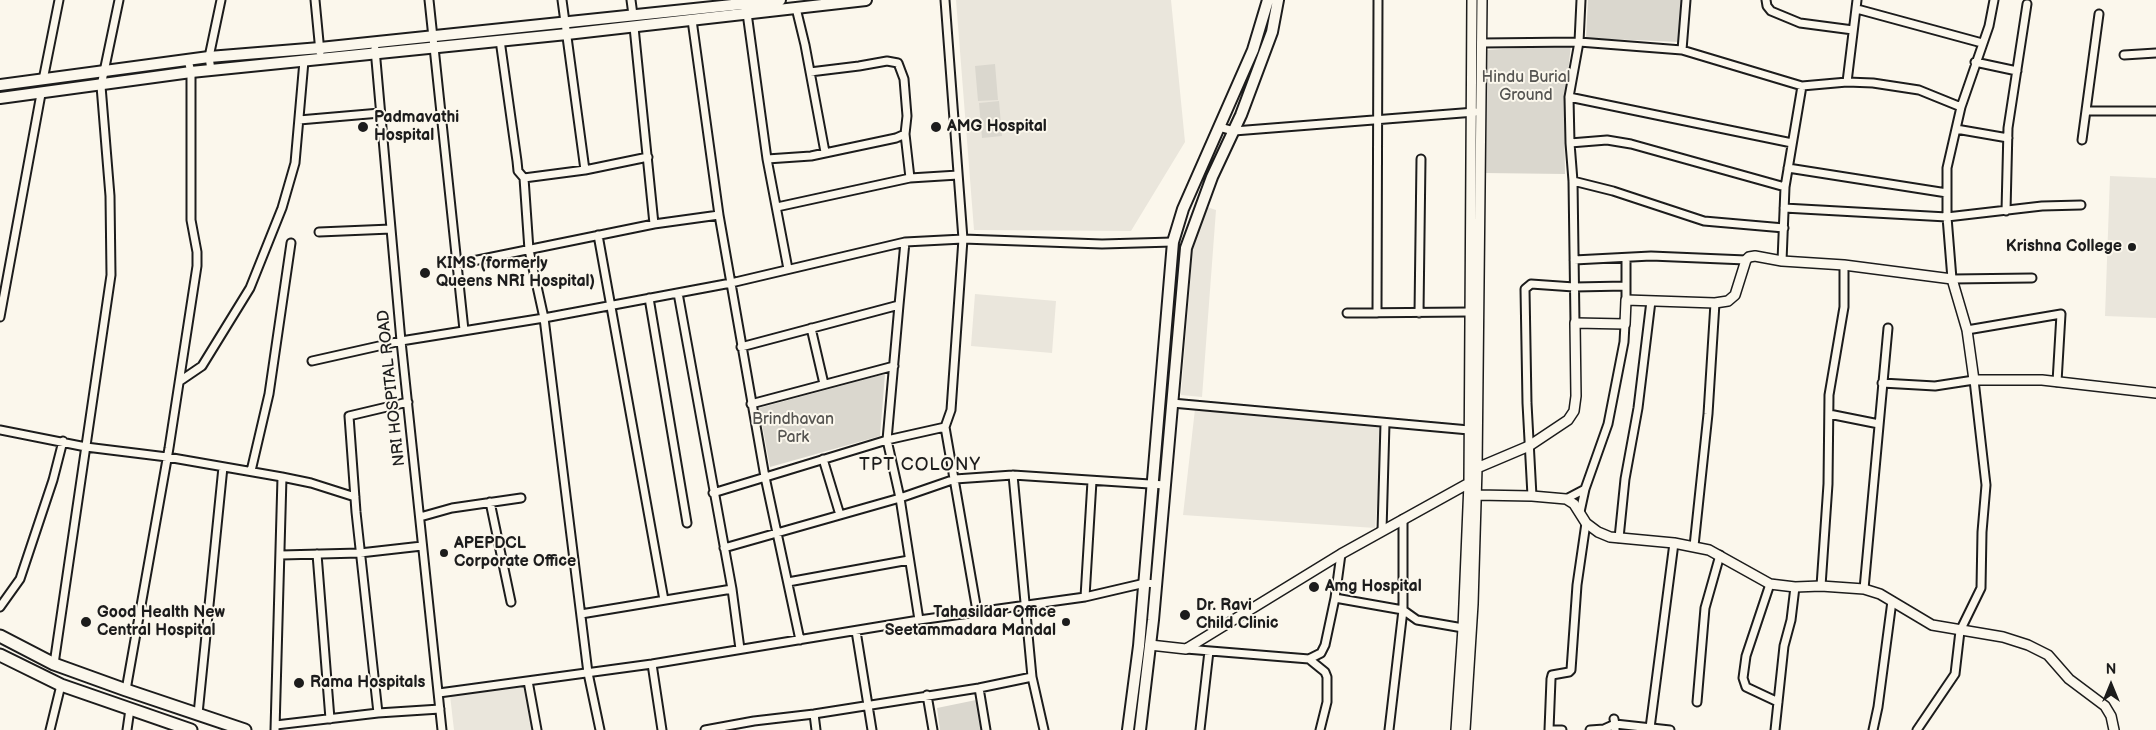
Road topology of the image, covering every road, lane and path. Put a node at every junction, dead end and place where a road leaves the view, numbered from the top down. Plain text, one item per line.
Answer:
1 (59, 0) edge
2 (119, 0) edge
3 (221, 0) edge
4 (315, 0) edge
5 (429, 0) edge
6 (562, 0) edge
7 (631, 0) edge
8 (780, 0) edge
9 (866, 0) edge
10 (945, 0) edge
11 (1268, 0) edge
12 (1278, 0) edge
13 (1378, 0) edge
14 (1472, 0) edge
15 (1482, 0) edge
16 (1581, 0) edge
17 (1686, 0) edge
18 (1766, 0) edge
19 (1857, 0) edge
20 (1994, 0) edge
21 (726, 2) edge
22 (2027, 4) dead end
23 (796, 8) junction
24 (1856, 9) junction
25 (744, 14) junction
26 (2099, 14) dead end
27 (633, 15) junction
28 (692, 20) junction
29 (565, 22) junction
30 (634, 27) junction
31 (1853, 30) junction
32 (567, 34) junction
33 (433, 36) junction
34 (500, 40) junction
35 (374, 42) junction
36 (1579, 42) junction
37 (1481, 43) junction
38 (1982, 43) junction
39 (435, 47) junction
40 (1682, 50) junction
41 (320, 53) junction
42 (376, 53) junction
43 (2156, 53) edge
44 (2124, 54) dead end
45 (209, 57) junction
46 (188, 60) junction
47 (304, 61) junction
48 (1975, 62) junction
49 (211, 70) junction
50 (106, 71) junction
51 (2016, 71) junction
52 (191, 72) junction
53 (810, 72) junction
54 (43, 80) junction
55 (1847, 82) junction
56 (0, 85) edge
57 (101, 86) junction
58 (1802, 86) junction
59 (41, 94) junction
60 (1569, 97) junction
61 (0, 98) edge
62 (1961, 107) junction
63 (2086, 111) junction
64 (2156, 111) edge
65 (1476, 112) junction
66 (380, 113) junction
67 (299, 120) junction
68 (1379, 120) junction
69 (1219, 127) junction
70 (1956, 129) junction
71 (1234, 131) junction
72 (905, 134) junction
73 (2008, 138) junction
74 (2082, 140) dead end
75 (1570, 143) junction
76 (1792, 143) junction
77 (825, 152) junction
78 (648, 157) junction
79 (767, 159) junction
80 (1421, 159) dead end
81 (1788, 168) junction
82 (585, 170) junction
83 (958, 175) junction
84 (524, 178) junction
85 (910, 178) junction
86 (1573, 181) junction
87 (1785, 188) junction
88 (1947, 193) junction
89 (2081, 205) dead end
90 (777, 207) junction
91 (1784, 208) junction
92 (2006, 211) junction
93 (719, 215) junction
94 (1947, 217) junction
95 (654, 224) junction
96 (1784, 228) junction
97 (391, 229) junction
98 (319, 232) dead end
99 (598, 235) junction
100 (963, 239) junction
101 (905, 242) junction
102 (1173, 242) junction
103 (291, 243) dead end
104 (529, 250) junction
105 (1626, 258) junction
106 (1574, 260) junction
107 (1746, 260) junction
108 (1782, 261) junction
109 (458, 264) junction
110 (1844, 265) junction
111 (788, 269) junction
112 (2032, 278) dead end
113 (1952, 279) junction
114 (731, 283) junction
115 (1626, 286) junction
116 (1574, 288) junction
117 (678, 293) junction
118 (649, 298) junction
119 (1626, 300) junction
120 (1651, 301) junction
121 (1715, 303) junction
122 (612, 305) junction
123 (899, 305) junction
124 (1469, 312) junction
125 (1347, 313) dead end
126 (1377, 313) junction
127 (1419, 313) junction
128 (0, 317) edge
129 (544, 318) junction
130 (1575, 323) junction
131 (1624, 324) junction
132 (811, 328) junction
133 (1888, 328) dead end
134 (464, 330) junction
135 (1967, 330) junction
136 (401, 341) junction
137 (741, 347) junction
138 (312, 360) dead end
139 (894, 366) junction
140 (1974, 380) junction
141 (180, 381) junction
142 (2057, 382) junction
143 (1882, 383) junction
144 (824, 384) junction
145 (2156, 393) edge
146 (408, 402) junction
147 (1172, 403) junction
148 (751, 404) junction
149 (1829, 414) junction
150 (1385, 423) junction
151 (1878, 424) junction
152 (945, 426) junction
153 (0, 430) edge
154 (1468, 430) junction
155 (886, 440) junction
156 (63, 442) junction
157 (1529, 446) junction
158 (86, 447) junction
159 (167, 457) junction
160 (823, 459) junction
161 (223, 466) junction
162 (1476, 468) junction
163 (251, 470) junction
164 (1013, 475) junction
165 (282, 477) junction
166 (765, 477) junction
167 (955, 479) junction
168 (1092, 480) junction
169 (1154, 484) junction
170 (1468, 484) junction
171 (1165, 485) junction
172 (1585, 488) junction
173 (713, 493) junction
174 (1476, 495) junction
175 (1532, 496) junction
176 (354, 497) junction
177 (521, 498) dead end
178 (900, 498) junction
179 (1566, 499) junction
180 (490, 502) junction
181 (1580, 512) junction
182 (840, 515) junction
183 (420, 517) junction
184 (1403, 519) junction
185 (687, 523) dead end
186 (1586, 523) junction
187 (1382, 531) junction
188 (778, 532) junction
189 (1619, 538) junction
190 (1674, 543) junction
191 (422, 546) junction
192 (1694, 546) junction
193 (724, 548) junction
194 (360, 553) junction
195 (281, 554) junction
196 (317, 554) junction
197 (1341, 554) junction
198 (1720, 555) junction
199 (909, 560) junction
200 (788, 582) junction
201 (1145, 583) junction
202 (1156, 584) junction
203 (1770, 584) junction
204 (1821, 586) junction
205 (1795, 587) junction
206 (732, 589) junction
207 (1864, 589) junction
208 (1085, 597) junction
209 (1335, 598) junction
210 (664, 600) junction
211 (1892, 601) junction
212 (511, 602) dead end
213 (1026, 604) junction
214 (0, 607) edge
215 (1403, 610) junction
216 (977, 611) junction
217 (581, 614) junction
218 (919, 620) junction
219 (1463, 628) junction
220 (856, 631) junction
221 (1960, 631) junction
222 (0, 636) edge
223 (800, 640) junction
224 (1150, 646) junction
225 (740, 649) junction
226 (1186, 649) junction
227 (1209, 651) junction
228 (0, 655) edge
229 (1309, 659) junction
230 (54, 664) junction
231 (652, 664) junction
232 (588, 673) junction
233 (1032, 677) junction
234 (528, 681) junction
235 (62, 685) junction
236 (979, 688) junction
237 (126, 690) junction
238 (439, 693) junction
239 (927, 695) junction
240 (1697, 702) dead end
241 (1778, 702) junction
242 (869, 705) junction
243 (130, 708) junction
244 (440, 708) junction
245 (378, 713) junction
246 (198, 714) junction
247 (814, 714) junction
248 (330, 719) junction
249 (754, 721) junction
250 (1615, 725) edge
251 (276, 727) edge
252 (1650, 728) junction
253 (50, 730) edge
254 (127, 730) edge
255 (191, 730) edge
256 (246, 730) edge
257 (442, 730) edge
258 (537, 730) edge
259 (600, 730) edge
260 (662, 730) edge
261 (705, 730) edge
262 (756, 730) edge
263 (816, 730) edge
264 (872, 730) edge
265 (933, 730) edge
266 (986, 730) edge
267 (1044, 730) edge
268 (1128, 730) edge
269 (1140, 730) edge
270 (1200, 730) edge
271 (1320, 730) edge
272 (1389, 730) edge
273 (1456, 730) edge
274 (1465, 730) edge
275 (1548, 730) edge
276 (1562, 730) edge
277 (1590, 730) edge
278 (1670, 730) edge
279 (1775, 730) edge
280 (1873, 730) edge
281 (1917, 730) edge
282 (2114, 730) edge

1 - 54 street
2 - 50 street
3 - 45 street
4 - 41 street
5 - 33 street
6 - 29 street
7 - 27 street
8 - 21 main road
9 - 23 main road
10 - 83 street
11 - 69 main road
12 - 71 main road
13 - 68 street
14 - 65 street
15 - 37 street
16 - 36 street
17 - 40 street
18 - 31 street
19 - 24 street
20 - 38 street
21 - 25 street
21 - 27 main road
22 - 51 street
23 - 25 main road
23 - 53 street
24 - 31 street
24 - 38 street
25 - 28 main road
25 - 79 street
26 - 63 street
27 - 29 main road
28 - 30 main road
28 - 93 street
29 - 32 street
29 - 33 main road
30 - 32 main road
30 - 78 street
31 - 55 street
32 - 34 main road
32 - 82 street
33 - 35 main road
33 - 39 street
34 - 39 main road
34 - 84 street
35 - 41 main road
35 - 42 street, NRI HOSPITAL ROAD
36 - 37 street
36 - 40 street
36 - 60 street
37 - 65 street
38 - 48 street
39 - 42 main road
39 - 109 street
40 - 58 street
41 - 42 main road
41 - 45 main road
41 - 47 main road
42 - 66 street, NRI HOSPITAL ROAD
43 - 44 street
45 - 46 main road
45 - 49 street
46 - 50 main road
46 - 52 street
47 - 49 main road
47 - 67 street
48 - 51 street
48 - 62 street
49 - 52 main road
50 - 54 main road
50 - 57 street
51 - 73 street
52 - 57 main road
52 - 141 street
53 - 72 street
53 - 77 street
54 - 56 main road
55 - 58 street
55 - 62 street
57 - 59 main road
57 - 158 street
58 - 76 street
59 - 61 main road
59 - 128 street
60 - 75 street
60 - 76 street
62 - 70 street
63 - 64 street
63 - 74 street
65 - 68 street
65 - 124 street
65 - 162 street
66 - 67 street
66 - 97 street, NRI HOSPITAL ROAD
67 - 141 street
68 - 71 street
68 - 126 street
69 - 71 street
69 - 102 main road
70 - 73 street
70 - 88 street
71 - 147 main road
72 - 77 street
72 - 85 street
73 - 92 street
75 - 86 street
75 - 87 street
76 - 81 street
77 - 79 street
78 - 82 street
78 - 95 street
79 - 90 street
80 - 127 street
81 - 87 street
81 - 88 street
82 - 84 street
83 - 85 street
83 - 100 street
84 - 104 street
85 - 90 street
86 - 96 street
86 - 106 street
87 - 91 street
88 - 94 street
89 - 92 street
90 - 111 street
91 - 94 street
91 - 96 street
92 - 94 street
93 - 95 street
93 - 114 street
94 - 113 street
95 - 99 street
96 - 108 street
97 - 98 street
97 - 136 street, NRI HOSPITAL ROAD
99 - 104 street
99 - 122 street
100 - 101 street
100 - 102 street
100 - 152 street
101 - 111 street
101 - 123 street
102 - 169 main road
103 - 163 street
104 - 109 street
104 - 129 street
105 - 106 street
105 - 107 street
105 - 115 street
106 - 116 street
107 - 108 street
107 - 121 street
108 - 110 street
109 - 134 street
110 - 113 street
110 - 149 street
111 - 114 street
112 - 113 street
113 - 135 street
114 - 117 street
114 - 137 street
115 - 116 street
115 - 119 street
116 - 130 street
116 - 157 street
117 - 118 street
117 - 173 street
118 - 122 street
118 - 185 street
119 - 120 street
119 - 131 street
120 - 121 street
120 - 189 street
121 - 192 street
122 - 129 street
122 - 210 street
123 - 132 street
123 - 139 street
124 - 127 street
124 - 154 street
125 - 126 street
126 - 127 street
129 - 134 street
129 - 217 street
130 - 131 street
130 - 157 street
131 - 172 street
132 - 137 street
132 - 144 street
133 - 143 street
134 - 136 street
135 - 140 street
135 - 142 street
136 - 138 street
136 - 146 street, NRI HOSPITAL ROAD
137 - 148 street
139 - 144 street
139 - 155 street
140 - 142 street
140 - 143 street
140 - 221 street
141 - 159 street
142 - 145 street
143 - 151 street
144 - 148 street
146 - 176 street
146 - 183 street, NRI HOSPITAL ROAD
147 - 150 street
147 - 171 main road
148 - 166 street
149 - 151 street
149 - 204 street
150 - 154 street
150 - 187 street
151 - 207 street
152 - 155 street
152 - 167 street
153 - 156 street
154 - 170 street
155 - 160 street
155 - 178 street
156 - 158 street
156 - 214 street
157 - 162 street
157 - 175 street
158 - 159 street
158 - 230 street
159 - 161 street
159 - 237 street
160 - 166 street
160 - 182 street
161 - 163 street
161 - 246 street
162 - 170 street
162 - 174 street
163 - 165 street
164 - 167 street
164 - 168 street
164 - 213 street
165 - 176 street
165 - 195 street
166 - 173 street
166 - 188 street
167 - 178 street
167 - 216 street
168 - 169 street
168 - 208 street
169 - 171 street
169 - 201 main road
170 - 184 street
170 - 219 street
171 - 202 main road
172 - 179 street
172 - 181 street
173 - 193 street
174 - 175 street
174 - 274 street
175 - 179 street
176 - 194 street
177 - 180 street
178 - 182 street
178 - 199 street
179 - 181 street
180 - 183 street
180 - 212 street
181 - 186 street
182 - 188 street
183 - 191 street, NRI HOSPITAL ROAD
184 - 187 street
184 - 215 street
186 - 189 street
186 - 275 street
187 - 197 street
188 - 193 street
188 - 200 street
189 - 190 street
190 - 192 street
190 - 252 street
191 - 194 street
191 - 238 street, NRI HOSPITAL ROAD
192 - 198 street
193 - 206 street
194 - 196 street
194 - 245 street
195 - 196 street
195 - 251 street
196 - 248 street
197 - 209 street
197 - 226 street
198 - 203 street
198 - 240 street
199 - 200 street
199 - 218 street
200 - 223 street
201 - 202 street
201 - 208 street
201 - 268 main road
202 - 224 main road
203 - 205 street
203 - 241 street
204 - 205 street
204 - 207 street
205 - 241 street
206 - 210 street
206 - 225 street
207 - 211 street
208 - 213 street
209 - 215 street
209 - 229 street
210 - 217 street
211 - 221 street
211 - 280 street
213 - 216 street
213 - 233 street
215 - 219 street
215 - 272 street
216 - 218 street
217 - 232 street
218 - 220 street
219 - 273 street
220 - 223 street
220 - 242 street
221 - 281 street
221 - 282 street
222 - 230 main road
223 - 225 street
224 - 226 street
224 - 269 main road
225 - 231 street
226 - 227 street
227 - 229 street
227 - 270 street
228 - 235 main road
229 - 271 street
230 - 237 main road
231 - 232 street
231 - 260 street
232 - 234 street
232 - 259 street
233 - 236 street
233 - 267 street
234 - 238 street
234 - 258 street
235 - 243 main road
235 - 253 street
236 - 239 street
236 - 266 street
237 - 246 main road
238 - 244 street, NRI HOSPITAL ROAD
239 - 242 street
239 - 265 street
241 - 279 street
242 - 247 street
242 - 264 street
243 - 254 street
243 - 255 main road
244 - 245 street
244 - 257 street, NRI HOSPITAL ROAD
245 - 248 street
246 - 256 main road
247 - 249 street
247 - 263 street
248 - 251 street
249 - 261 street
249 - 262 street
250 - 252 street
250 - 277 street
252 - 278 street
275 - 276 street

